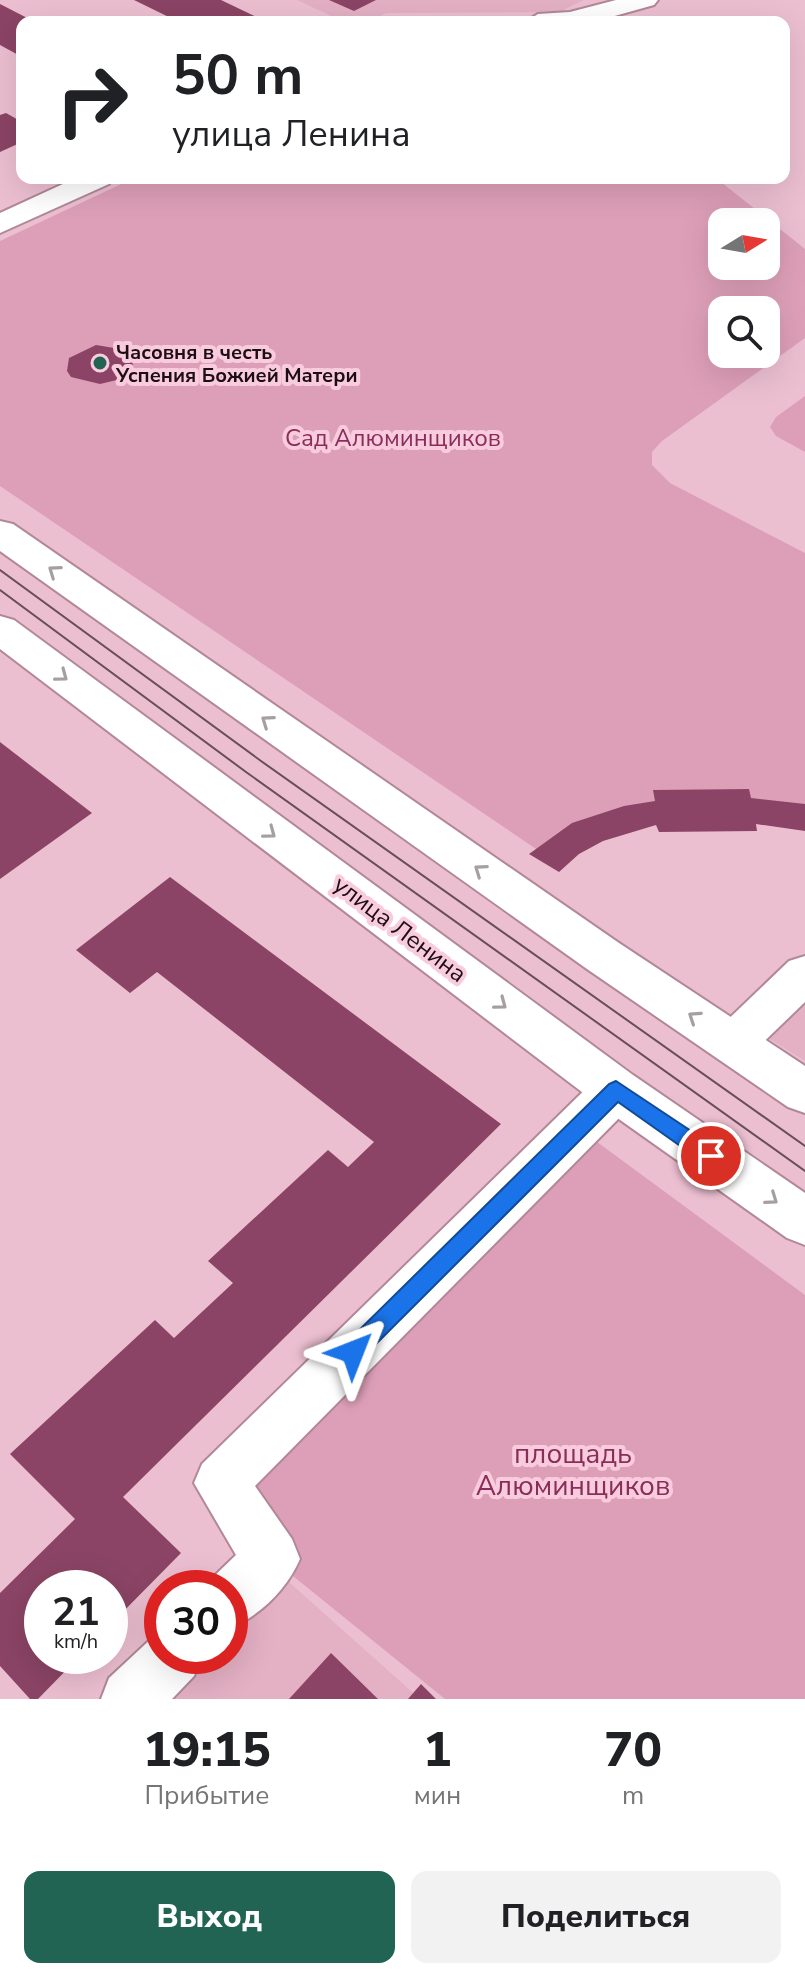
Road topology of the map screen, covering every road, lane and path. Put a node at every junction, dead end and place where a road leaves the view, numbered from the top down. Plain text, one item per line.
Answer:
1 (645, 0) edge
2 (586, 16) edge
3 (86, 184) edge
4 (0, 224) edge
5 (0, 533) edge
6 (0, 629) edge
7 (805, 974) edge
8 (733, 1043) junction
9 (616, 1090) junction
10 (805, 1092) edge
11 (805, 1222) edge
12 (248, 1582) edge
13 (156, 1674) edge
14 (130, 1699) edge

1 - 2 street
3 - 4 street
8 -> 5 main road
6 -> 9 main road, улица Ленина
7 - 8 street
8 - 10 main road
9 -> 11 main road, улица Ленина
9 - 12 street
13 - 14 street

